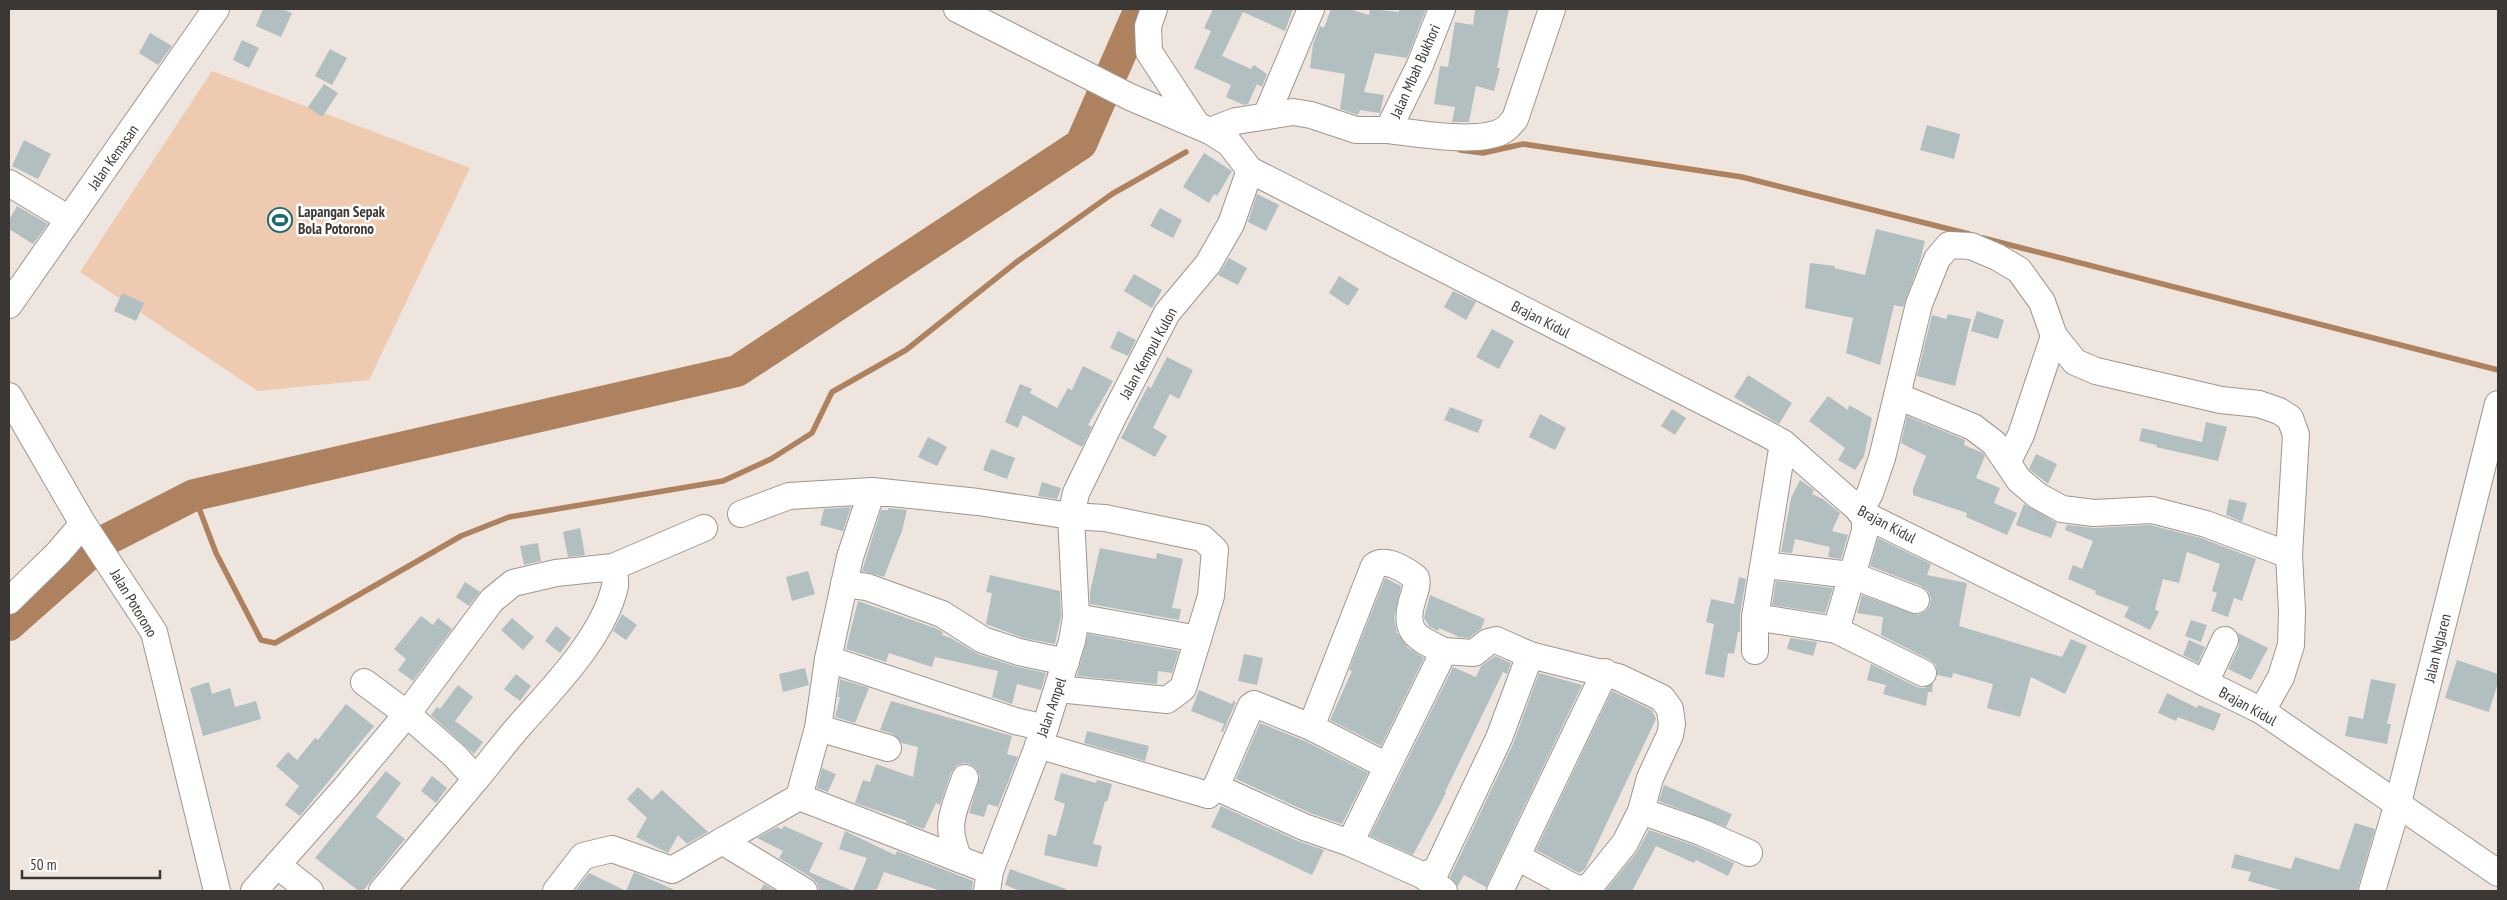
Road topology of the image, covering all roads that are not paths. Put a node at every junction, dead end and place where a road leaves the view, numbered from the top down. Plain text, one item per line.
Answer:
1 (216, 9) edge
2 (957, 9) edge
3 (1154, 9) edge
4 (1311, 9) edge
5 (1442, 9) edge
6 (1552, 9) edge
7 (1266, 116) junction
8 (1388, 130) junction
9 (1212, 133) junction
10 (1250, 170) junction
11 (9, 183) edge
12 (69, 219) junction
13 (9, 305) edge
14 (2054, 336) junction
15 (9, 396) edge
16 (1897, 396) junction
17 (2498, 404) edge
18 (1783, 443) junction
19 (2008, 461) junction
20 (872, 490) junction
21 (741, 514) dead end
22 (1862, 514) junction
23 (1071, 516) junction
24 (83, 524) junction
25 (704, 528) dead end
26 (2289, 555) junction
27 (1765, 565) junction
28 (613, 567) junction
29 (1851, 575) junction
30 (844, 584) junction
31 (1916, 600) dead end
32 (9, 601) edge
33 (1076, 617) junction
34 (1755, 618) junction
35 (1836, 630) junction
36 (1198, 639) junction
37 (2225, 640) dead end
38 (1444, 650) junction
39 (1755, 651) dead end
40 (1530, 655) junction
41 (828, 659) junction
42 (1066, 662) junction
43 (1605, 672) junction
44 (1922, 673) dead end
45 (364, 682) dead end
46 (2204, 682) junction
47 (1058, 689) junction
48 (2262, 711) junction
49 (407, 714) junction
50 (1311, 727) junction
51 (818, 728) junction
52 (1041, 737) junction
53 (888, 748) dead end
54 (1387, 766) junction
55 (965, 778) dead end
56 (476, 779) junction
57 (1216, 787) junction
58 (799, 797) junction
59 (2398, 803) junction
60 (1641, 811) junction
61 (722, 841) junction
62 (1350, 843) junction
63 (1749, 853) dead end
64 (1517, 858) junction
65 (959, 859) junction
66 (277, 864) junction
67 (2498, 873) edge
68 (1422, 876) junction
69 (989, 881) edge
70 (217, 891) edge
71 (254, 891) edge
72 (310, 891) edge
73 (382, 891) edge
74 (556, 891) edge
75 (804, 891) edge
76 (1444, 891) edge
77 (1500, 891) edge
78 (2372, 891) edge

1 - 12 street, Jalan Kemasan
2 - 9 street
3 - 9 street, Brajan Kidul
4 - 7 street
5 - 8 street, Jalan Mbah Bukhori
6 - 8 street
7 - 8 street, Jalan Mbah Bukhori
7 - 9 street, Jalan Mbah Bukhori
9 - 10 street, Brajan Kidul
10 - 18 street, Brajan Kidul
10 - 23 street, Jalan Kempul Kulon
11 - 12 street
12 - 13 street, Jalan Kemasan
14 - 16 street
14 - 19 street
14 - 26 street
15 - 24 street, Jalan Potorono
16 - 19 street
16 - 22 street
17 - 59 street, Jalan Nglaren
18 - 22 street, Brajan Kidul
18 - 27 street
19 - 26 street
20 - 21 street
20 - 23 street
20 - 30 street
22 - 29 street
22 - 46 street, Brajan Kidul
23 - 33 street, Jalan Ampel
23 - 36 street
24 - 32 street
24 - 70 street, Jalan Potorono
25 - 28 street
26 - 48 street
27 - 29 street
27 - 34 street
28 - 49 street
28 - 56 street
29 - 31 street
29 - 35 street
30 - 41 street
30 - 42 street
33 - 36 street
33 - 42 street, Jalan Ampel
34 - 35 street
34 - 39 street
35 - 44 street
36 - 47 street
37 - 46 street
38 - 40 street
38 - 50 street
38 - 54 street
40 - 43 street
40 - 68 street
41 - 51 street
41 - 52 street
42 - 47 street, Jalan Ampel
43 - 60 street
43 - 64 street
45 - 49 street
46 - 48 street, Brajan Kidul
47 - 52 street, Jalan Ampel
48 - 59 street, Brajan Kidul
49 - 56 street
49 - 66 street
50 - 54 street
50 - 57 street
51 - 53 street
51 - 58 street
52 - 57 street
52 - 69 street, Jalan Ampel
54 - 62 street
55 - 65 street
56 - 73 street
57 - 62 street
58 - 61 street
58 - 65 street
59 - 67 street, Brajan Kidul
59 - 78 street, Jalan Nglaren
60 - 63 street
60 - 64 street
61 - 74 street
61 - 75 street
62 - 68 street
64 - 77 street
65 - 69 street
66 - 71 street
66 - 72 street
68 - 76 street

